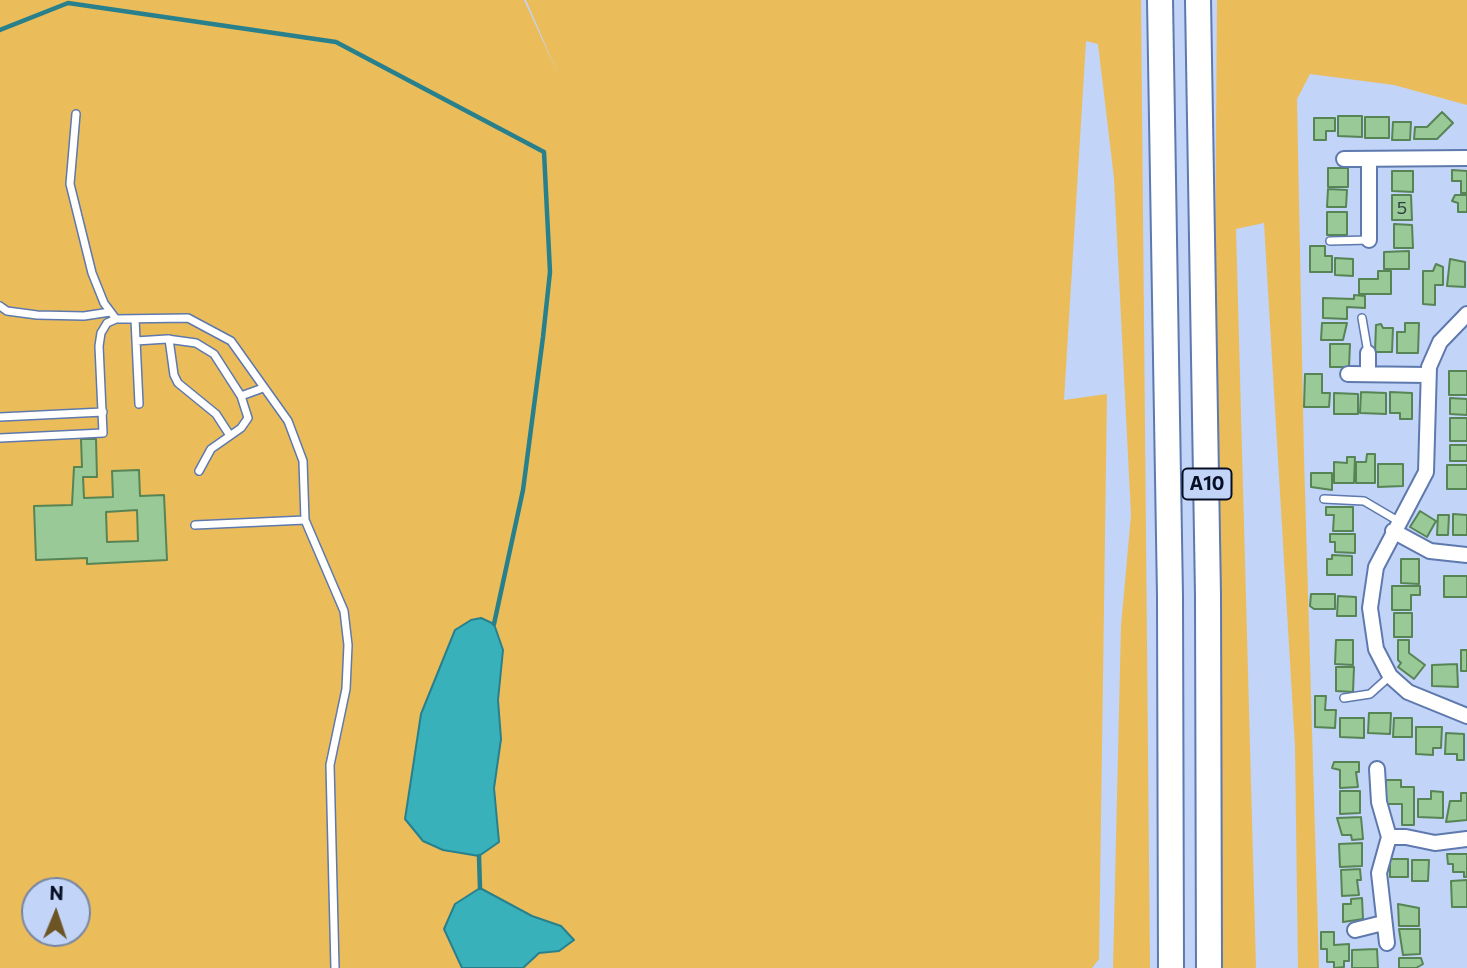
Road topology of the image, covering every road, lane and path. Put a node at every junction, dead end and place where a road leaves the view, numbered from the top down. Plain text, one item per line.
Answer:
1 (1160, 0) edge
2 (1199, 0) edge
3 (76, 114) dead end
4 (1467, 158) edge
5 (1344, 159) dead end
6 (1369, 159) junction
7 (1369, 240) joint
8 (1330, 241) dead end
9 (0, 306) edge
10 (110, 312) junction
11 (1467, 314) edge
12 (1362, 318) dead end
13 (116, 319) junction
14 (135, 319) junction
15 (169, 339) junction
16 (136, 341) junction
17 (1368, 353) joint
18 (1348, 374) dead end
19 (1368, 374) junction
20 (1428, 375) junction
21 (262, 387) junction
22 (241, 396) junction
23 (139, 404) dead end
24 (103, 412) junction
25 (0, 417) edge
26 (229, 433) junction
27 (0, 438) edge
28 (200, 471) dead end
29 (1324, 499) dead end
30 (305, 520) junction
31 (195, 525) dead end
32 (1396, 526) junction
33 (1467, 555) edge
34 (1390, 677) junction
35 (1344, 698) dead end
36 (1467, 716) edge
37 (1377, 769) dead end
38 (1389, 837) junction
39 (1467, 839) edge
40 (1383, 923) junction
41 (1355, 930) dead end
42 (1387, 943) dead end
43 (335, 968) edge
44 (1171, 968) edge
45 (1209, 968) edge

1 - 44 highway, A10
2 - 45 highway, A10
3 - 10 lane
4 - 6 street
5 - 6 street
6 - 7 street
7 - 8 lane
9 - 10 lane
10 - 13 lane
11 - 20 street
12 - 17 lane
13 - 14 lane
13 - 24 lane
14 - 16 lane
14 - 21 lane
15 - 16 lane
15 - 22 lane
15 - 26 lane
16 - 23 lane
17 - 19 street
18 - 19 street
19 - 20 street
20 - 32 street
21 - 22 lane
21 - 30 lane
22 - 26 lane
24 - 25 lane
24 - 27 lane
26 - 28 lane
29 - 32 lane
30 - 31 lane
30 - 43 lane
32 - 33 street
32 - 34 street
34 - 35 lane
34 - 36 street
37 - 38 street
38 - 39 street
38 - 40 street
40 - 41 street
40 - 42 street

